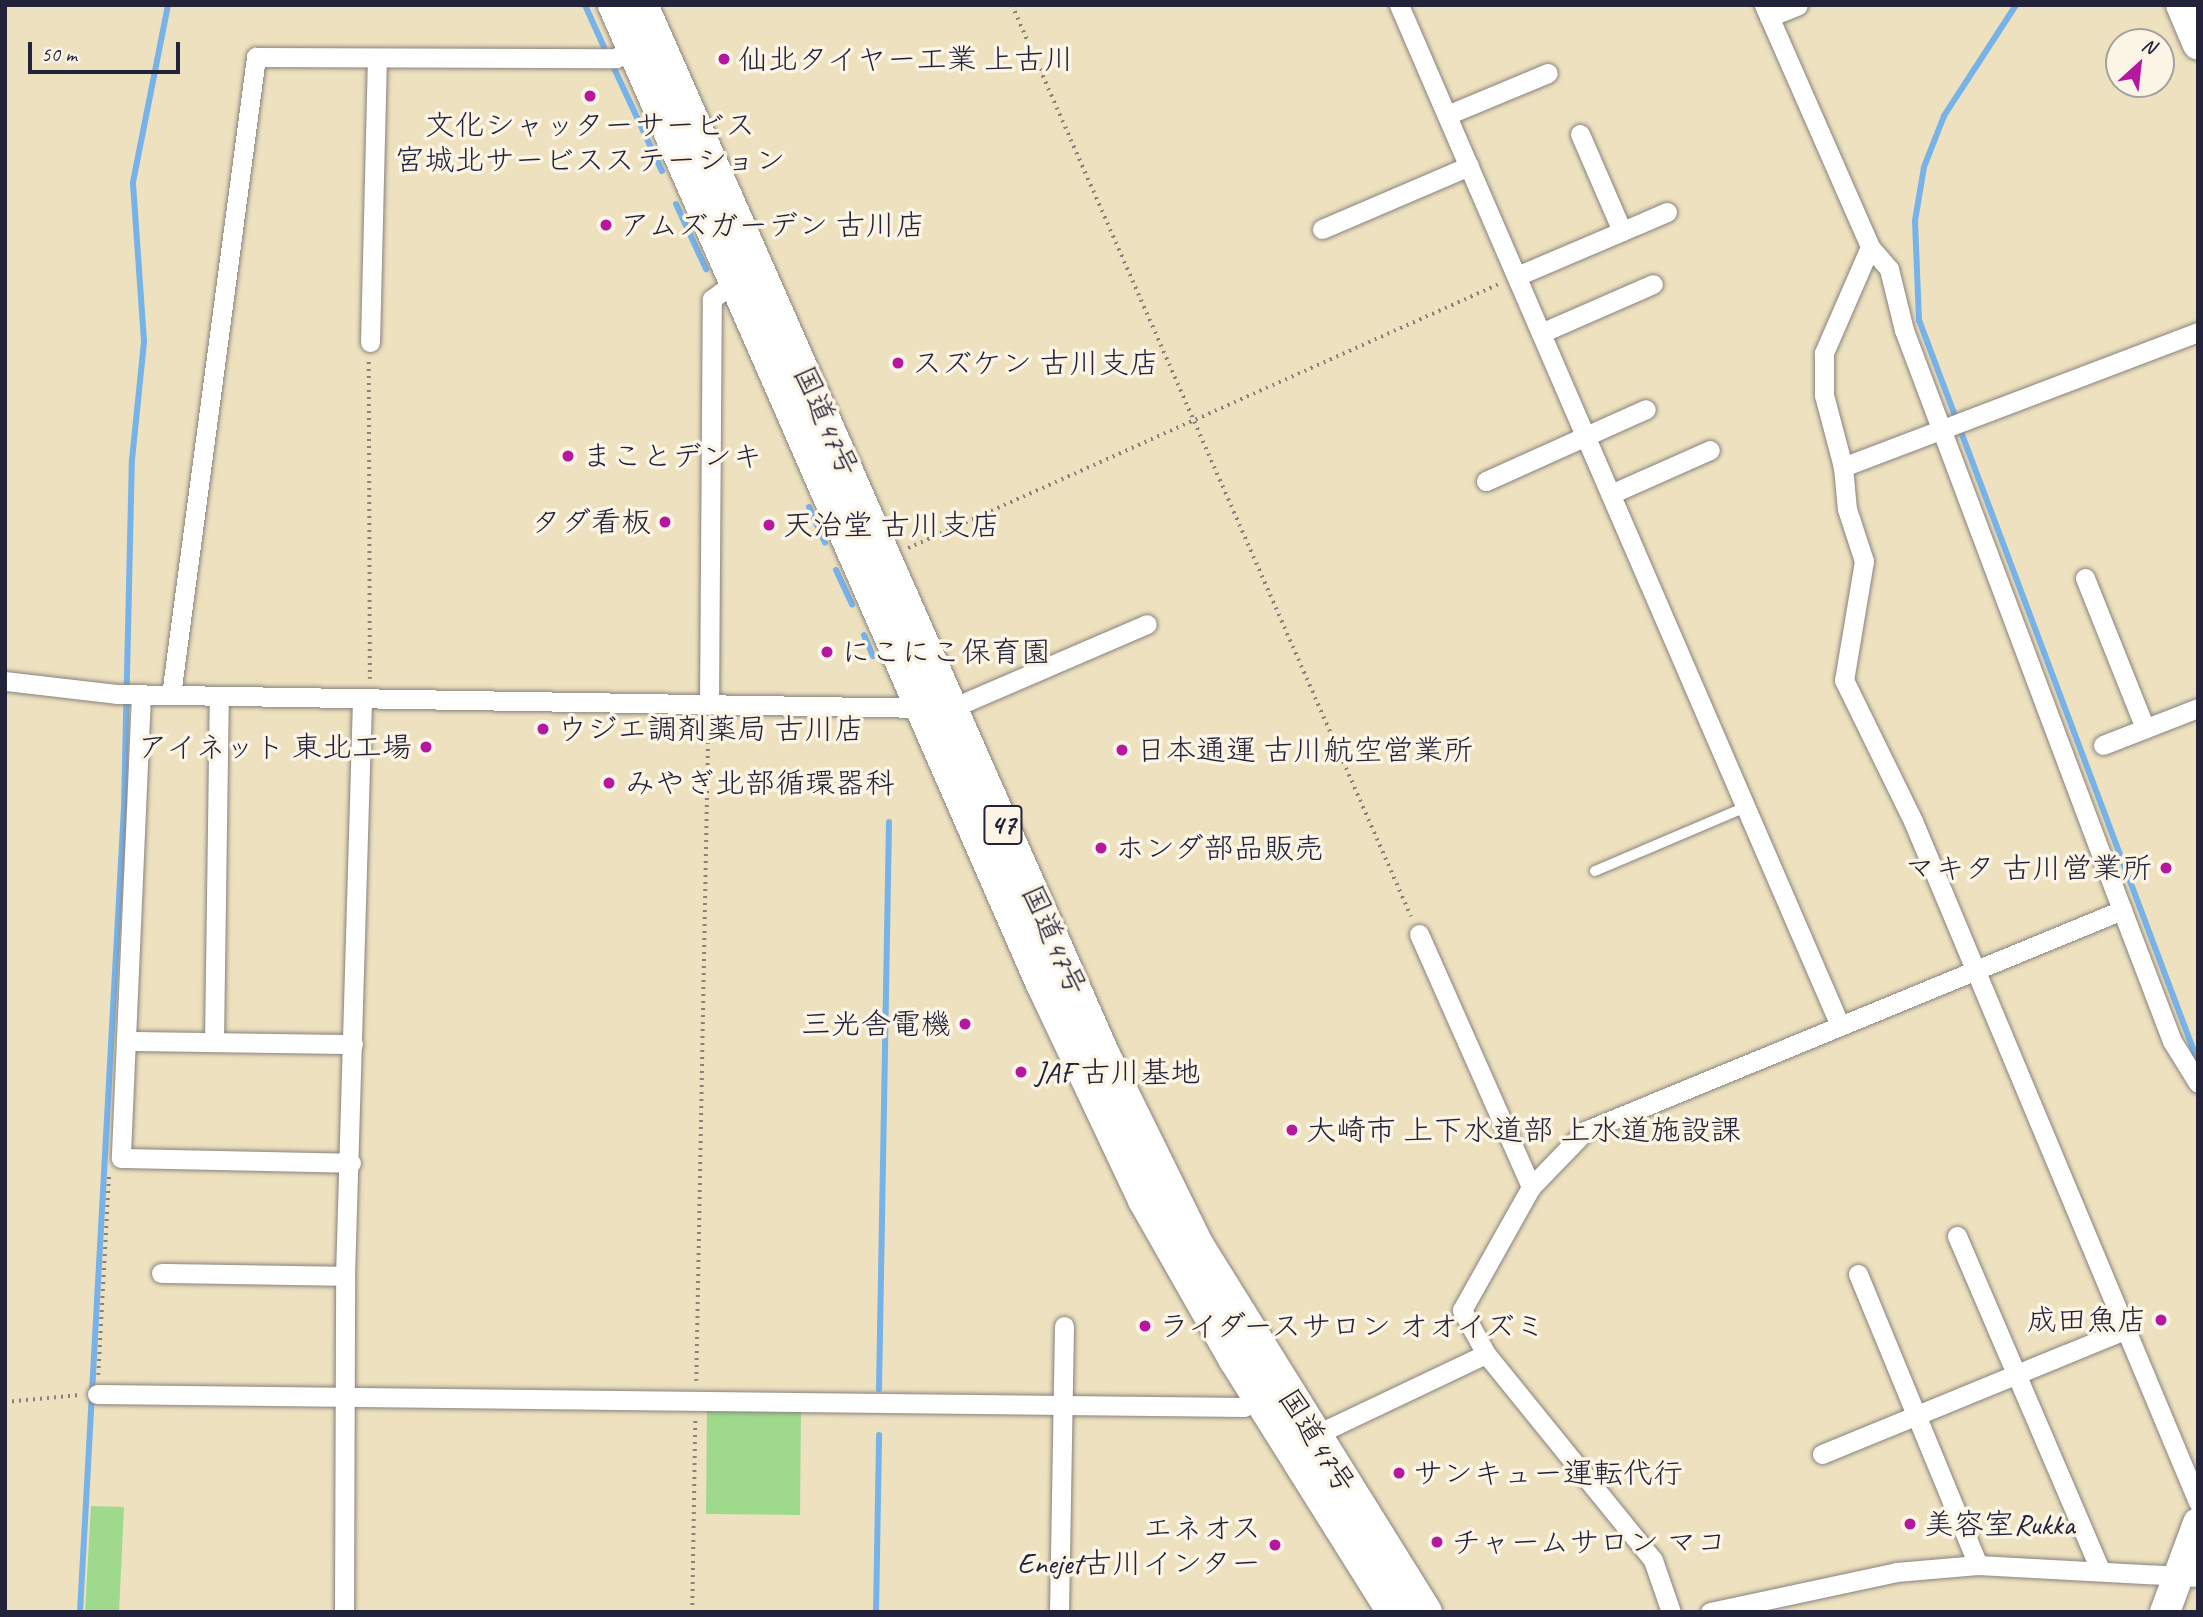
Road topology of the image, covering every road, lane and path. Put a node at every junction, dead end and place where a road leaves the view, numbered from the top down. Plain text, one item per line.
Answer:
1 (614, 5) edge
2 (642, 5) edge
3 (1012, 5) edge
4 (1399, 5) edge
5 (1797, 5) edge
6 (2181, 5) edge
7 (1766, 11) edge
8 (2198, 45) edge
9 (632, 47) junction
10 (376, 58) junction
11 (1548, 73) dead end
12 (1447, 115) junction
13 (1580, 134) dead end
14 (1469, 166) junction
15 (1667, 212) dead end
16 (1322, 229) dead end
17 (1622, 231) junction
18 (1870, 247) junction
19 (1517, 276) junction
20 (736, 281) junction
21 (1653, 284) dead end
22 (1541, 332) junction
23 (2198, 332) edge
24 (370, 342) joint
25 (1646, 409) dead end
26 (1195, 418) junction
27 (1953, 425) junction
28 (1586, 436) junction
29 (1710, 450) dead end
30 (1843, 467) junction
31 (1486, 481) dead end
32 (1611, 494) junction
33 (886, 557) junction
34 (2085, 578) dead end
35 (1147, 624) dead end
36 (5, 681) edge
37 (131, 695) junction
38 (171, 695) junction
39 (219, 696) junction
40 (366, 699) junction
41 (709, 705) junction
42 (938, 708) junction
43 (2198, 708) edge
44 (2146, 728) junction
45 (2103, 745) dead end
46 (1746, 807) junction
47 (1595, 871) dead end
48 (2122, 910) junction
49 (1419, 934) joint
50 (1974, 971) junction
51 (1839, 1023) junction
52 (125, 1041) junction
53 (214, 1042) junction
54 (353, 1044) junction
55 (2198, 1083) edge
56 (121, 1158) junction
57 (351, 1163) junction
58 (1531, 1187) junction
59 (1957, 1236) dead end
60 (161, 1273) dead end
61 (1858, 1273) dead end
62 (345, 1276) junction
63 (1064, 1326) dead end
64 (2125, 1329) junction
65 (1486, 1354) junction
66 (2016, 1373) junction
67 (91, 1394) junction
68 (1256, 1394) junction
69 (346, 1397) junction
70 (695, 1397) junction
71 (5, 1402) edge
72 (1065, 1404) junction
73 (1916, 1413) junction
74 (1313, 1436) junction
75 (1822, 1454) dead end
76 (2198, 1502) edge
77 (2198, 1523) edge
78 (1978, 1565) junction
79 (2100, 1569) junction
80 (2190, 1576) edge
81 (344, 1612) edge
82 (692, 1612) edge
83 (1059, 1612) edge
84 (1393, 1612) edge
85 (1426, 1612) edge
86 (1671, 1612) edge
87 (1710, 1612) edge
88 (2165, 1612) edge

1 - 9 highway, 国道47号 / 47
2 - 33 highway, 国道47号 / 47
3 - 26 path
4 - 12 street
5 - 7 street
6 - 8 main road
7 - 18 street
9 - 10 street
9 - 20 highway, 国道47号 / 47
10 - 24 street
10 - 38 street
11 - 12 street
12 - 14 street
13 - 17 street
14 - 16 street
14 - 19 street
15 - 17 street
17 - 19 street
18 - 27 street
18 - 30 street
19 - 22 street
19 - 26 path
20 - 41 street
20 - 42 highway, 国道47号 / 47
21 - 22 street
22 - 28 street
23 - 27 street
24 - 40 path
25 - 28 street
26 - 33 path
26 - 49 path
27 - 30 street
27 - 48 street
28 - 31 street
28 - 32 street
29 - 32 street
30 - 50 street
32 - 46 street
33 - 42 highway, 国道47号 / 47
34 - 44 street
35 - 42 street
36 - 37 street
37 - 38 street
37 - 52 street
38 - 39 street
39 - 40 street
39 - 53 street
40 - 41 street
40 - 54 street
41 - 42 street
41 - 70 path
42 - 68 highway, 国道47号 / 47
42 - 74 highway, 国道47号 / 47
43 - 44 street
44 - 45 street
46 - 47 lane
46 - 51 street
48 - 50 street
48 - 55 street
49 - 58 street
50 - 51 street
50 - 64 street
51 - 58 street
52 - 53 street
52 - 56 street
53 - 54 street
54 - 57 street
56 - 57 street
56 - 67 path
57 - 62 street
58 - 65 street
59 - 66 street
60 - 62 street
61 - 73 street
62 - 69 street
63 - 72 street
64 - 66 street
64 - 76 street
65 - 74 street
65 - 86 street
66 - 73 street
66 - 79 street
67 - 69 street
67 - 71 path
68 - 72 street
68 - 84 highway, 国道47号 / 47
69 - 70 street
69 - 81 street
70 - 72 street
70 - 82 path
72 - 83 street
73 - 75 street
73 - 78 street
74 - 85 highway, 国道47号 / 47
77 - 80 main road
78 - 79 street
78 - 87 street
79 - 80 street
80 - 88 main road

